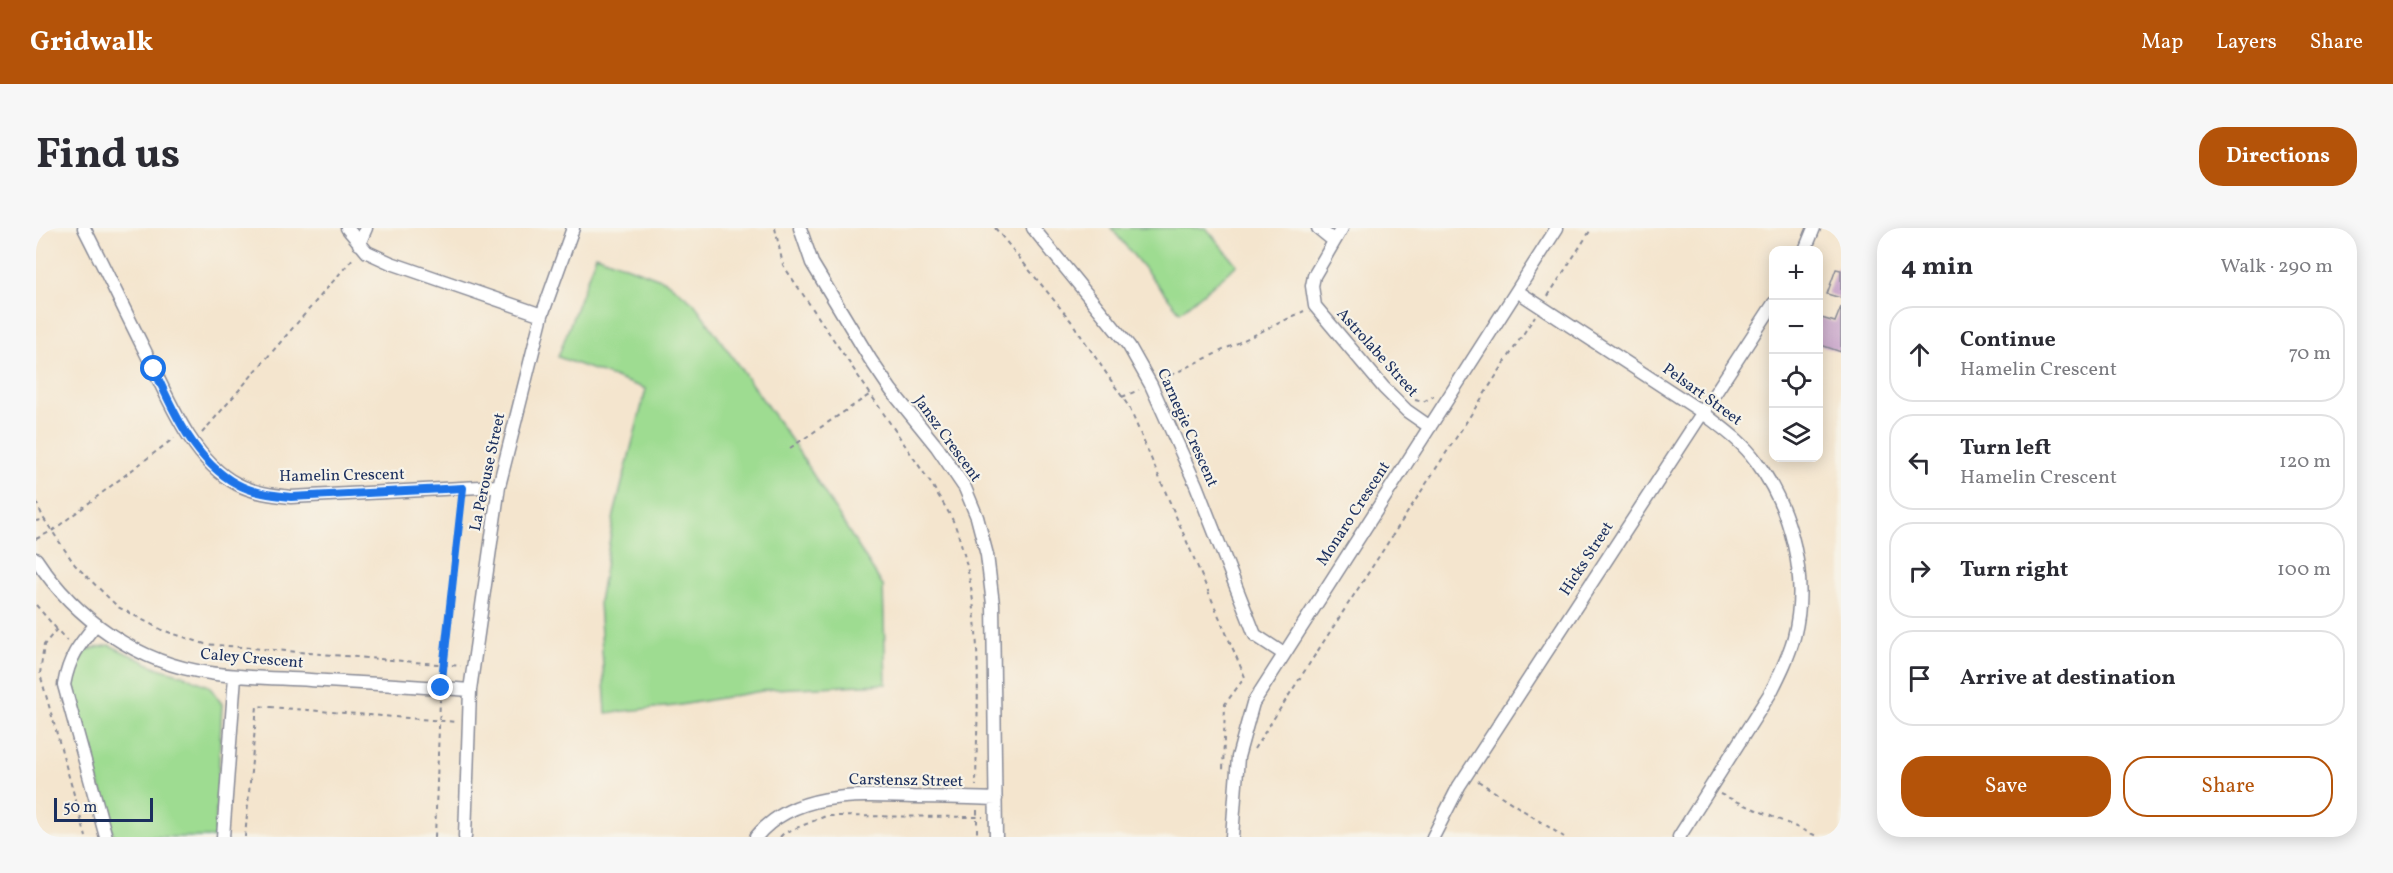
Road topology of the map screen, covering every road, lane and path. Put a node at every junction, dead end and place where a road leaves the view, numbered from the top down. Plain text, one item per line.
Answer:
1 (84, 228) edge
2 (347, 228) edge
3 (366, 228) edge
4 (573, 228) edge
5 (775, 228) edge
6 (800, 228) edge
7 (995, 228) edge
8 (1033, 228) edge
9 (1318, 228) edge
10 (1342, 228) edge
11 (1557, 228) edge
12 (1592, 228) edge
13 (1814, 228) edge
14 (1334, 240) junction
15 (360, 246) junction
16 (1807, 246) edge
17 (1516, 291) junction
18 (1315, 306) junction
19 (1541, 307) junction
20 (1769, 309) edge
21 (542, 315) junction
22 (1151, 385) junction
23 (872, 393) junction
24 (1436, 396) dead end
25 (1122, 398) junction
26 (1410, 399) dead end
27 (1702, 412) junction
28 (1430, 427) junction
29 (175, 434) dead end
30 (194, 442) junction
31 (790, 448) dead end
32 (499, 486) junction
33 (463, 488) junction
34 (36, 502) edge
35 (44, 519) junction
36 (36, 521) edge
37 (52, 531) junction
38 (36, 539) edge
39 (36, 558) edge
40 (36, 605) edge
41 (96, 624) junction
42 (57, 629) junction
43 (75, 650) junction
44 (1284, 654) junction
45 (445, 664) junction
46 (473, 667) junction
47 (235, 676) junction
48 (441, 688) junction
49 (470, 690) junction
50 (439, 721) junction
51 (469, 723) junction
52 (1251, 755) dead end
53 (1223, 771) dead end
54 (1467, 774) junction
55 (1709, 789) junction
56 (976, 798) junction
57 (996, 799) junction
58 (977, 817) junction
59 (996, 817) junction
60 (86, 837) edge
61 (106, 837) edge
62 (223, 837) edge
63 (245, 837) edge
64 (435, 837) edge
65 (465, 837) edge
66 (756, 837) edge
67 (780, 837) edge
68 (977, 837) edge
69 (996, 837) edge
70 (1232, 837) edge
71 (1433, 837) edge
72 (1564, 837) edge
73 (1679, 837) edge
74 (1819, 837) edge

1 - 30 street, Hamelin Crescent
2 - 15 street
3 - 15 street
4 - 21 street, La Perouse Street
5 - 23 path
6 - 57 street, Jansz Crescent
7 - 25 path
8 - 22 street, Carnegie Crescent
9 - 14 street
10 - 14 street, Astrolabe Street
11 - 17 street, Monaro Crescent
12 - 19 path
13 - 16 street
14 - 18 street, Astrolabe Street
15 - 21 street
15 - 30 path
17 - 19 street, Pelsart Street
17 - 28 street, Monaro Crescent
18 - 22 path
18 - 28 street, Astrolabe Street
19 - 27 street, Pelsart Street
19 - 52 path
20 - 27 street, Hicks Street
21 - 32 street, La Perouse Street
22 - 25 path
22 - 44 street, Carnegie Crescent
23 - 31 path
23 - 56 path
24 - 26 path
25 - 53 path
27 - 54 street, Hicks Street
27 - 55 street, Pelsart Street
28 - 44 street, Monaro Crescent
29 - 37 path
30 - 33 street, Hamelin Crescent
32 - 33 street, Hamelin Crescent
32 - 46 street, La Perouse Street
33 - 45 path
34 - 35 path
35 - 36 path
35 - 37 path
37 - 38 path
37 - 45 path
39 - 41 street, Caley Crescent
40 - 42 path
41 - 43 street
41 - 47 street, Caley Crescent
42 - 43 path
42 - 60 path
43 - 61 street
44 - 70 street, Monaro Crescent
45 - 46 path
45 - 48 path
46 - 49 street, La Perouse Street
47 - 48 street, Caley Crescent
47 - 62 street
48 - 49 street, Caley Crescent
48 - 50 path
49 - 51 street, La Perouse Street
50 - 51 path
50 - 63 path
50 - 64 path
51 - 65 street, La Perouse Street
54 - 71 street, Hicks Street
54 - 72 path
55 - 73 street, Pelsart Street
55 - 74 path
56 - 57 street, Carstensz Street
56 - 58 path
56 - 66 street, Carstensz Street
57 - 59 street, Jansz Crescent
58 - 59 path
58 - 67 path
58 - 68 path
59 - 69 street, Jansz Crescent

